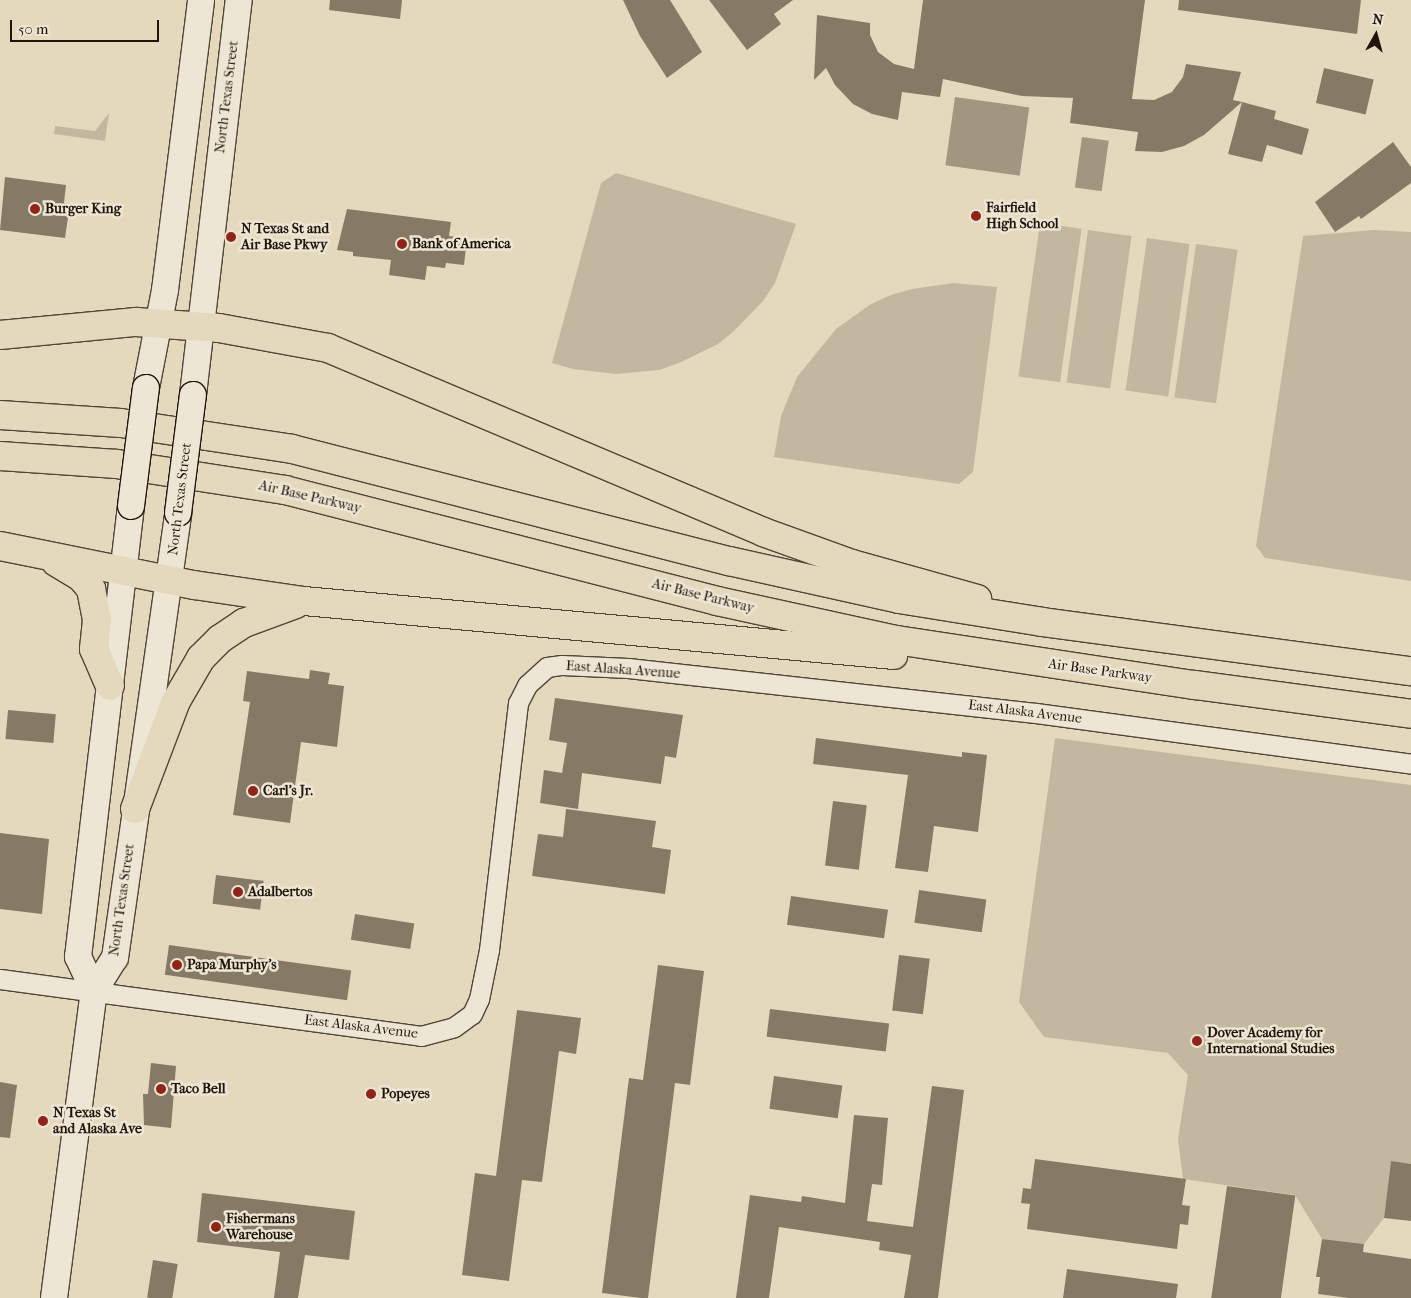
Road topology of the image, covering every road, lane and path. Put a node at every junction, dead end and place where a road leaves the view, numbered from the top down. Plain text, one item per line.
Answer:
1 (201, 0) edge
2 (240, 0) edge
3 (158, 324) junction
4 (199, 326) junction
5 (0, 335) edge
6 (0, 414) edge
7 (0, 456) edge
8 (0, 546) edge
9 (43, 555) junction
10 (124, 571) junction
11 (169, 580) junction
12 (304, 601) junction
13 (1042, 622) junction
14 (1035, 662) junction
15 (1411, 671) edge
16 (110, 686) junction
17 (1411, 714) edge
18 (1411, 764) edge
19 (135, 809) junction
20 (0, 979) edge
21 (94, 991) junction
22 (54, 1298) edge

1 - 3 main road
2 - 4 main road, North Texas Street
3 - 4 main road
3 - 5 main road
3 - 10 main road, bridge
4 - 11 main road, North Texas Street, bridge
4 - 13 main road
6 - 13 main road
7 - 14 main road, Air Base Parkway
8 - 9 main road
9 - 10 main road
9 - 16 main road
10 - 11 main road
10 - 16 main road
11 - 12 main road
11 - 19 main road, North Texas Street
12 - 14 main road
12 - 19 main road
13 - 15 main road
14 - 17 main road, Air Base Parkway
16 - 21 main road
18 - 21 street, East Alaska Avenue
19 - 21 main road, North Texas Street
20 - 21 street, East Alaska Avenue
21 - 22 main road, North Texas Street

